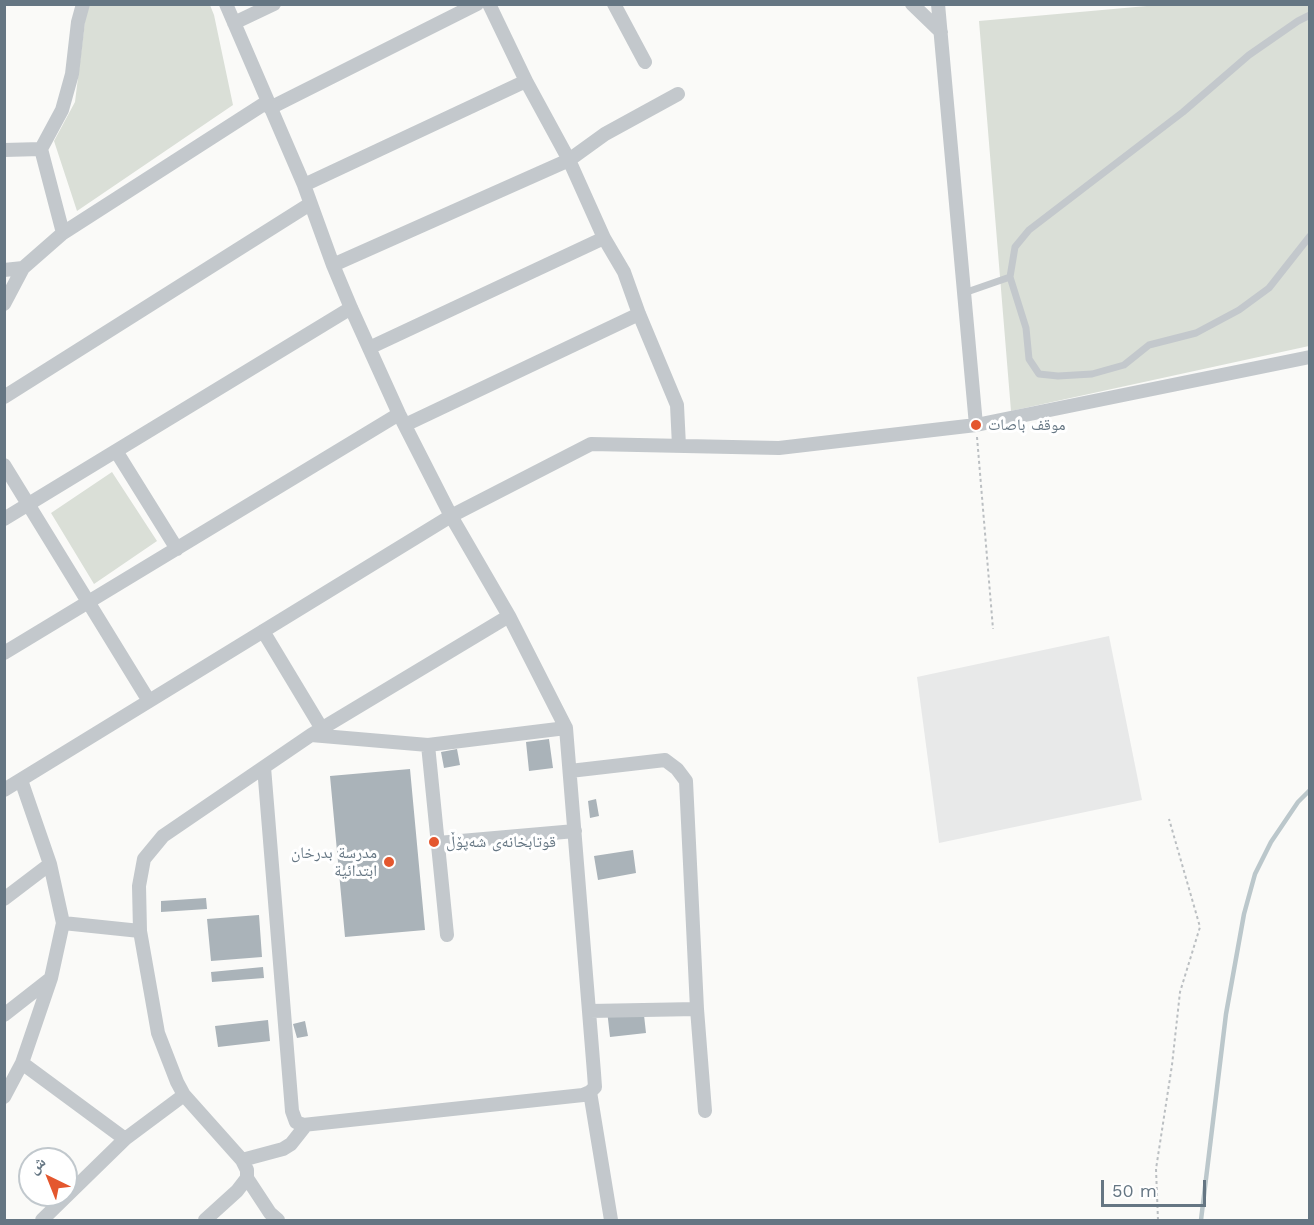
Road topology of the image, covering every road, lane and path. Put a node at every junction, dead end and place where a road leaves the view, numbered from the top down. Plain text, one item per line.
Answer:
1 (83, 4) edge
2 (226, 4) edge
3 (274, 4) edge
4 (477, 4) edge
5 (489, 4) edge
6 (614, 4) edge
7 (912, 4) edge
8 (938, 4) edge
9 (1310, 15) edge
10 (234, 23) junction
11 (940, 32) junction
12 (645, 62) dead end
13 (526, 81) junction
14 (678, 94) dead end
15 (268, 105) junction
16 (41, 149) junction
17 (4, 150) edge
18 (568, 160) junction
19 (304, 185) junction
20 (310, 204) junction
21 (63, 233) junction
22 (1310, 236) edge
23 (604, 238) junction
24 (333, 265) junction
25 (23, 268) junction
26 (4, 270) edge
27 (1010, 277) junction
28 (964, 293) junction
29 (4, 304) edge
30 (351, 308) junction
31 (639, 314) junction
32 (369, 348) junction
33 (1310, 357) edge
34 (4, 397) edge
35 (402, 420) junction
36 (976, 425) junction
37 (679, 446) junction
38 (116, 451) junction
39 (4, 465) edge
40 (29, 505) junction
41 (451, 516) junction
42 (4, 519) edge
43 (177, 549) junction
44 (88, 602) junction
45 (509, 616) junction
46 (993, 628) dead end
47 (263, 631) junction
48 (4, 653) edge
49 (149, 701) junction
50 (566, 728) junction
51 (317, 732) junction
52 (428, 745) junction
53 (264, 767) junction
54 (570, 771) junction
55 (21, 780) junction
56 (4, 790) edge
57 (1169, 819) dead end
58 (575, 831) junction
59 (438, 843) junction
60 (50, 864) junction
61 (4, 900) edge
62 (63, 923) junction
63 (140, 931) junction
64 (447, 934) dead end
65 (51, 978) junction
66 (697, 1009) junction
67 (590, 1011) junction
68 (4, 1015) edge
69 (22, 1063) junction
70 (591, 1092) junction
71 (184, 1095) junction
72 (4, 1097) edge
73 (705, 1111) dead end
74 (306, 1125) junction
75 (125, 1139) junction
76 (242, 1160) junction
77 (247, 1178) junction
78 (42, 1221) edge
79 (205, 1221) edge
80 (278, 1221) edge
81 (611, 1221) edge
82 (1158, 1221) edge

1 - 16 street
2 - 10 street
3 - 10 street
4 - 15 street
5 - 13 street
6 - 12 street
7 - 11 street
8 - 11 street
9 - 27 lane
10 - 15 street
11 - 28 street
13 - 18 street
13 - 19 street
14 - 18 street
15 - 19 street
15 - 21 street
16 - 17 street
16 - 21 street
18 - 23 street
18 - 24 street
19 - 20 street
20 - 24 street
20 - 34 street
21 - 25 street
22 - 27 lane
23 - 31 street
23 - 32 street
24 - 30 street
25 - 26 street
25 - 29 street
27 - 28 lane
28 - 36 street
30 - 32 street
30 - 38 street
31 - 35 street
31 - 37 street
32 - 35 street
33 - 36 street
35 - 41 street
35 - 43 street
36 - 37 street
36 - 46 path
37 - 41 street
38 - 40 street
38 - 43 street
39 - 40 street
40 - 42 street
40 - 44 street
41 - 45 street
41 - 47 street
43 - 44 street
44 - 48 street
44 - 49 street
45 - 50 street
45 - 51 street
47 - 49 street
47 - 51 street
49 - 55 street
50 - 52 street
50 - 54 street
51 - 52 street
51 - 53 street
52 - 59 street
53 - 63 street
53 - 74 street
54 - 58 street
54 - 66 street
55 - 56 street
55 - 60 street
57 - 82 path
58 - 59 street
58 - 67 street
59 - 64 street
60 - 61 street
60 - 62 street
62 - 63 street
62 - 65 street
63 - 71 street
65 - 68 street
65 - 69 street
66 - 67 street
66 - 73 street
67 - 70 street
69 - 72 street
69 - 75 street
70 - 74 street
70 - 81 street
71 - 75 street
71 - 76 street
74 - 76 street
75 - 78 street
76 - 77 street
77 - 79 street
77 - 80 street

